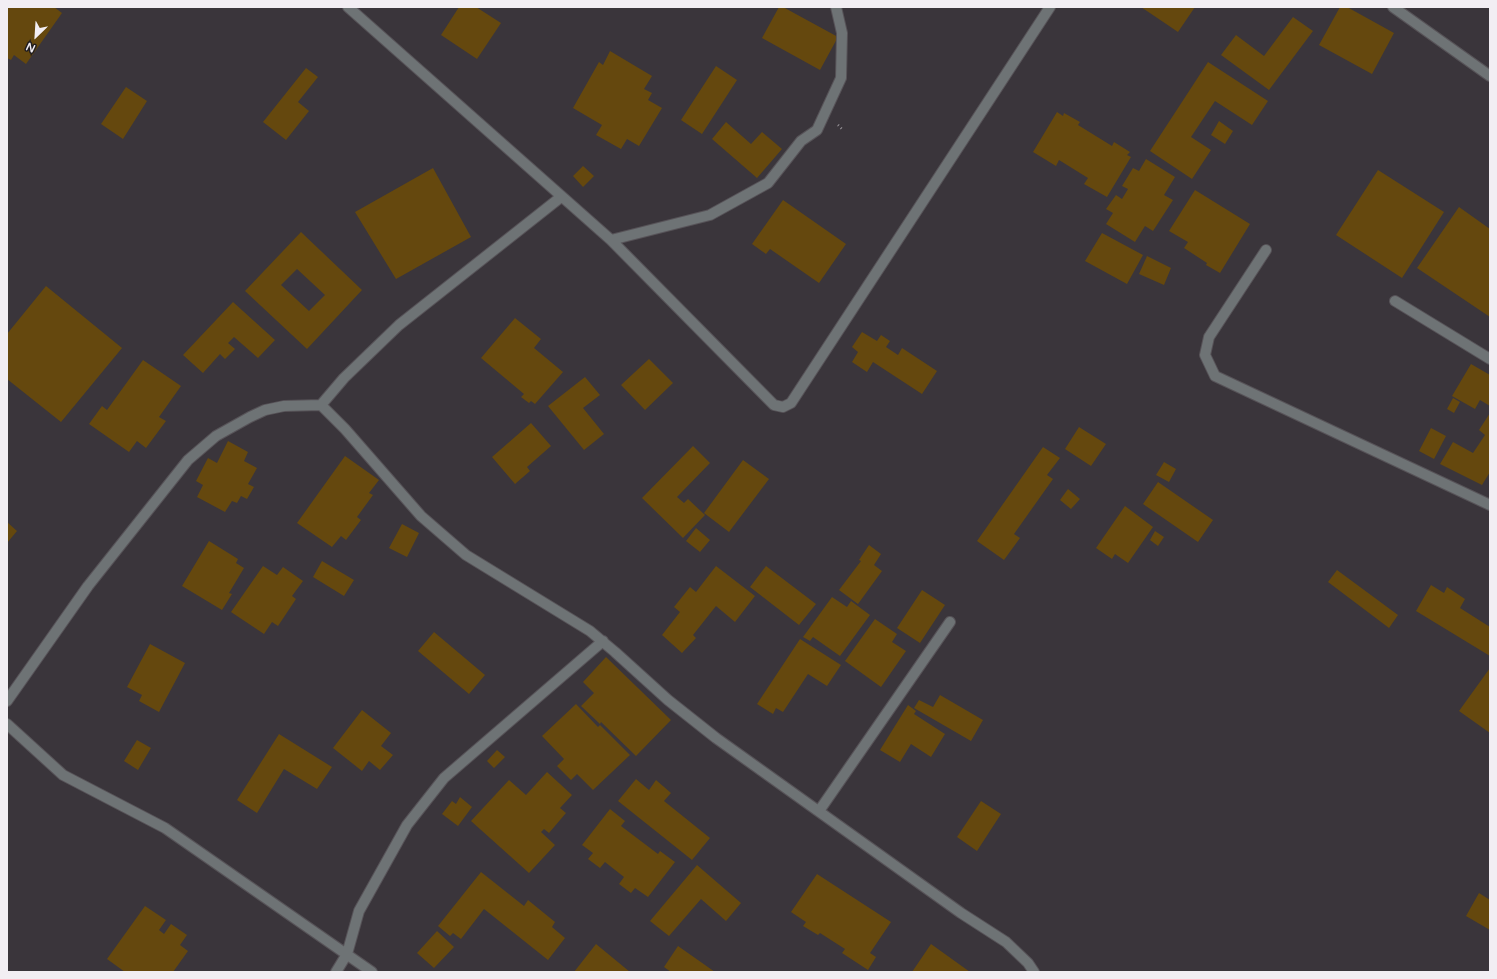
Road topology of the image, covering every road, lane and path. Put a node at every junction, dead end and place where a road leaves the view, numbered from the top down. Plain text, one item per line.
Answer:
1 (348, 7) edge
2 (836, 7) edge
3 (1050, 7) edge
4 (1393, 7) edge
5 (1490, 76) edge
6 (561, 197) junction
7 (611, 240) junction
8 (1266, 250) dead end
9 (1395, 301) dead end
10 (1490, 359) edge
11 (320, 405) junction
12 (1490, 505) edge
13 (950, 622) dead end
14 (602, 641) junction
15 (7, 701) edge
16 (7, 724) edge
17 (819, 811) junction
18 (347, 954) junction
19 (336, 972) edge
20 (372, 972) edge
21 (1034, 972) edge

1 - 6 street
2 - 7 street
3 - 7 street
4 - 5 street
6 - 7 street
6 - 11 street
8 - 12 street
9 - 10 street
11 - 14 street
11 - 15 street
13 - 17 street
14 - 17 street
14 - 18 street
16 - 18 street
17 - 21 street
18 - 19 street
18 - 20 street

